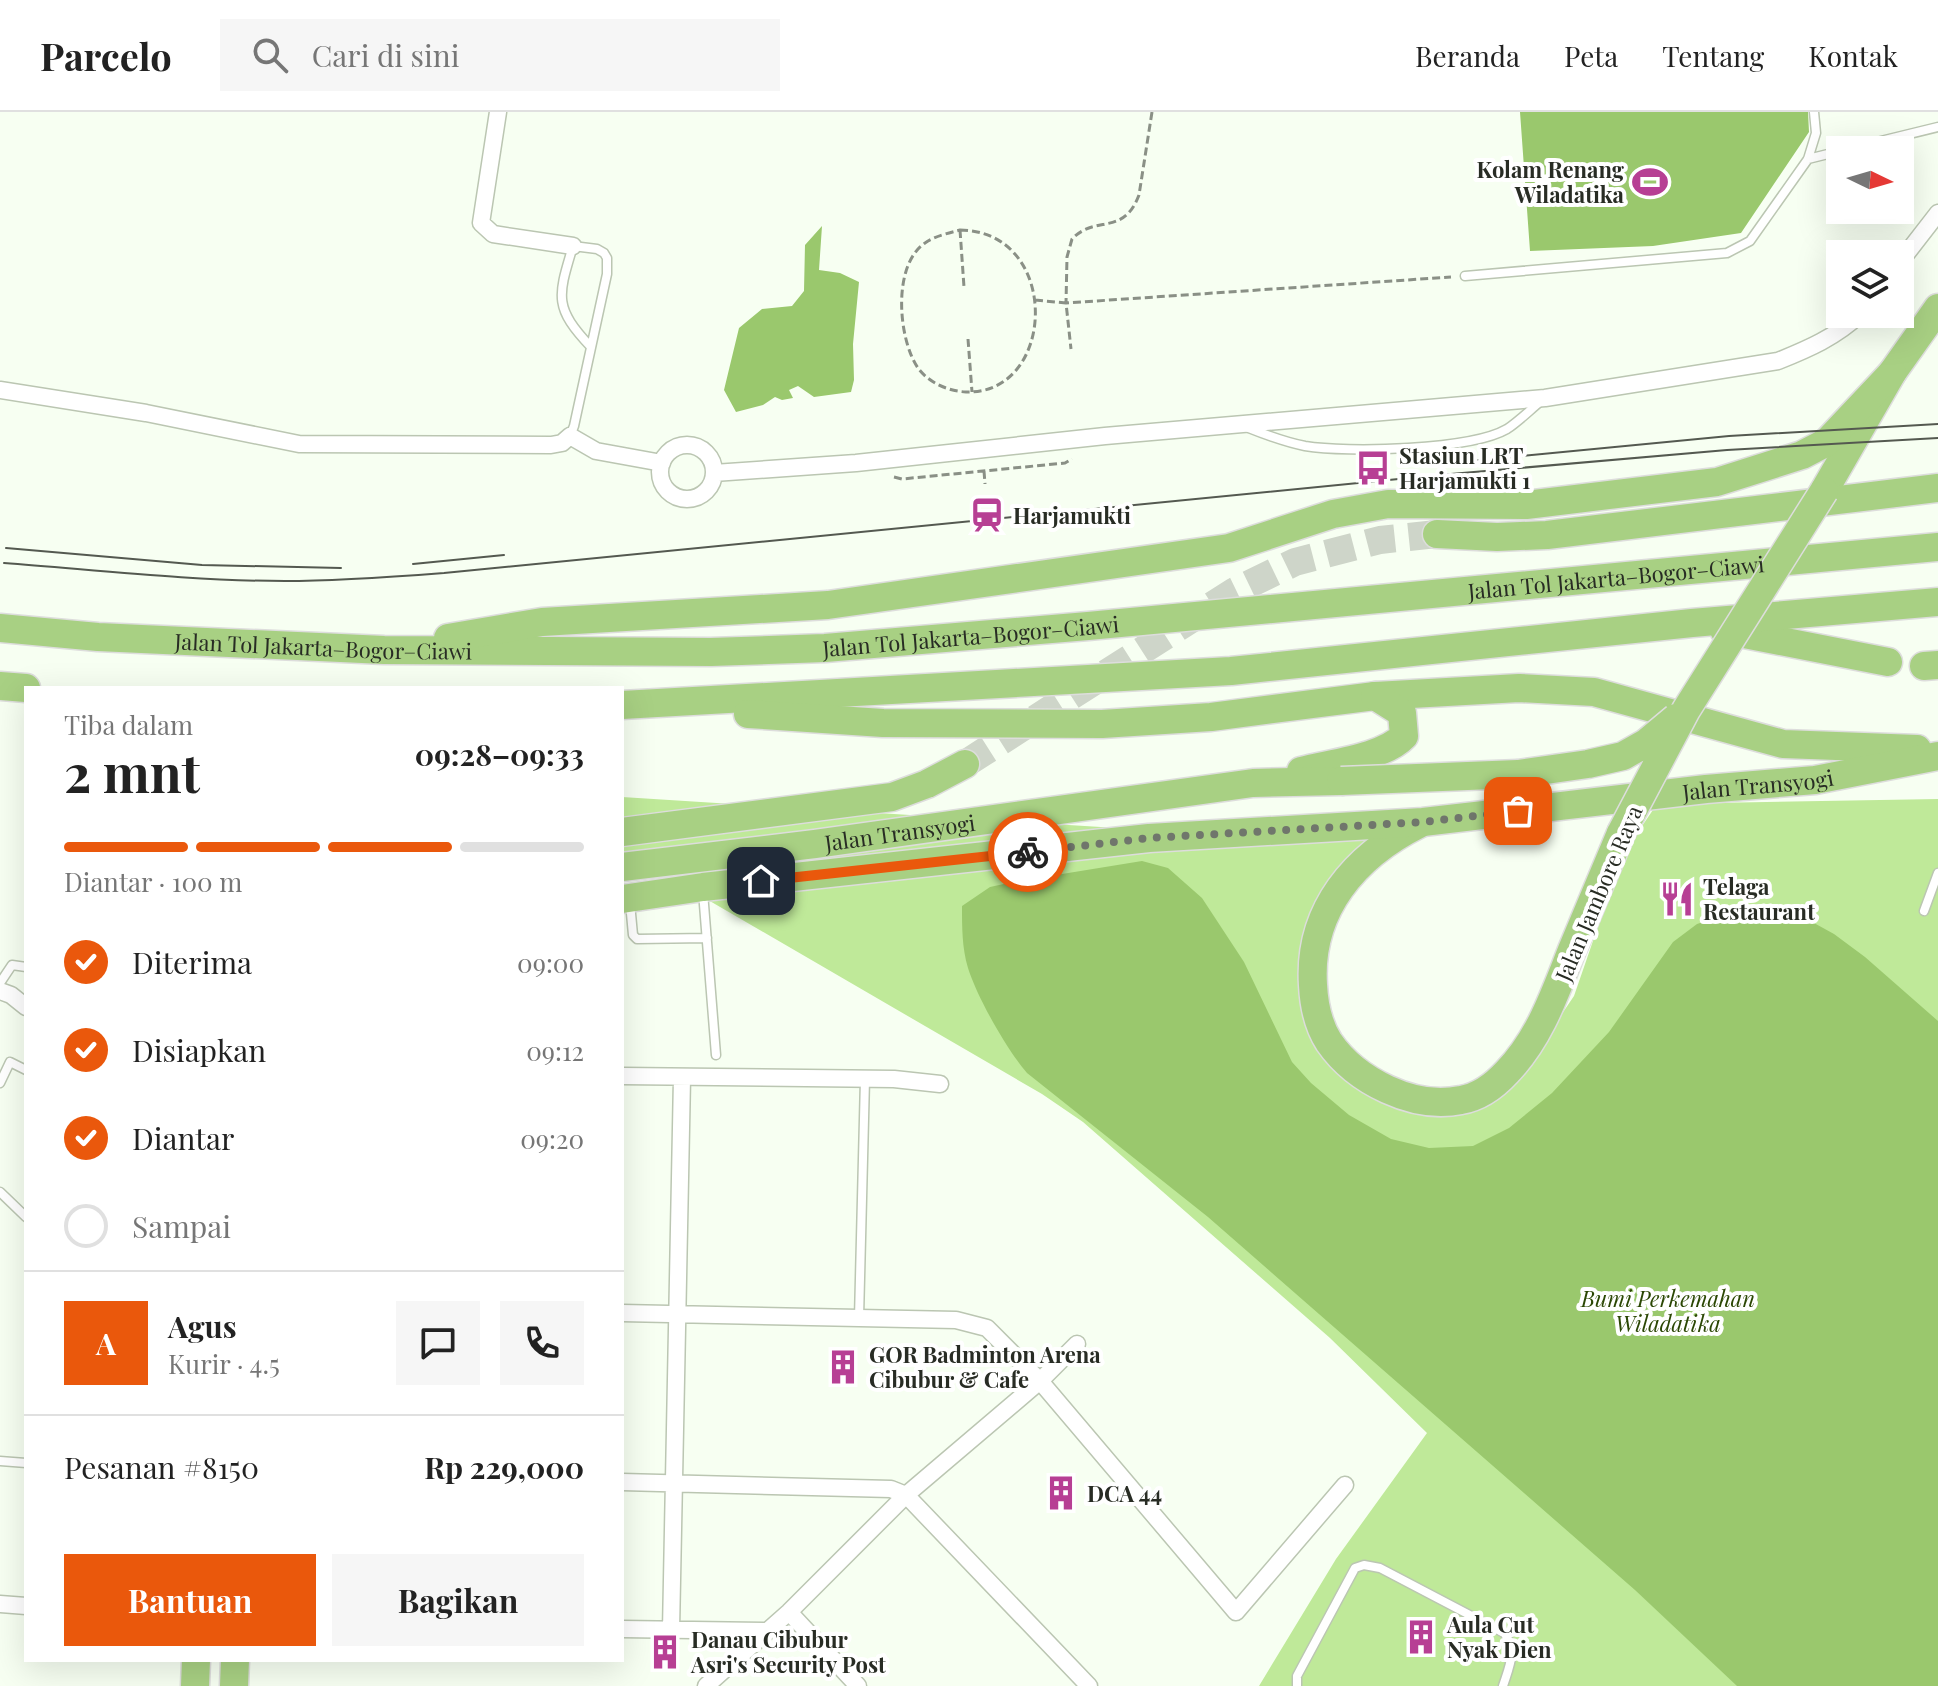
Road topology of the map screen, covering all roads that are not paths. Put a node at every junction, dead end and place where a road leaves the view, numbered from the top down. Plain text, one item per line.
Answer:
1 (498, 112) edge
2 (1814, 112) edge
3 (1938, 127) edge
4 (1900, 136) edge
5 (1826, 154) edge
6 (1808, 159) junction
7 (1938, 213) edge
8 (1914, 244) edge
9 (573, 246) junction
10 (1465, 276) road end
11 (1938, 308) edge
12 (1844, 328) edge
13 (591, 347) junction
14 (1892, 373) junction
15 (0, 390) edge
16 (1545, 398) junction
17 (1240, 424) junction
18 (570, 436) junction
19 (662, 463) junction
20 (714, 473) junction
21 (1938, 488) edge
22 (1437, 534) tunnel mouth
23 (1938, 547) edge
24 (1938, 602) edge
25 (1692, 623) junction
26 (0, 628) edge
27 (384, 650) junction
28 (1888, 662) dead end
29 (0, 686) edge
30 (24, 688) edge
31 (1375, 696) junction
32 (628, 705) edge
33 (1686, 710) junction
34 (1938, 749) edge
35 (1938, 756) edge
36 (965, 764) tunnel mouth
37 (1253, 783) junction
38 (1423, 822) junction
39 (624, 832) edge
40 (815, 844) junction
41 (624, 867) edge
42 (1938, 873) edge
43 (820, 875) junction
44 (703, 887) junction
45 (626, 898) edge
46 (1924, 911) dead end
47 (707, 938) junction
48 (24, 967) edge
49 (0, 983) edge
50 (0, 991) edge
51 (24, 1005) edge
52 (716, 1055) dead end
53 (24, 1069) edge
54 (624, 1076) edge
55 (682, 1078) junction
56 (865, 1079) junction
57 (0, 1083) edge
58 (940, 1084) dead end
59 (0, 1192) edge
60 (24, 1215) edge
61 (624, 1313) edge
62 (679, 1314) junction
63 (859, 1318) junction
64 (1077, 1344) dead end
65 (1040, 1381) junction
66 (0, 1461) edge
67 (24, 1463) edge
68 (624, 1482) edge
69 (674, 1483) junction
70 (1345, 1485) dead end
71 (906, 1495) junction
72 (0, 1604) edge
73 (24, 1606) edge
74 (789, 1612) junction
75 (624, 1629) edge
76 (671, 1630) junction
77 (768, 1631) junction
78 (196, 1662) edge
79 (235, 1662) edge
80 (195, 1686) edge
81 (234, 1686) edge
82 (706, 1686) edge
83 (858, 1686) edge
84 (1089, 1686) edge
85 (1297, 1686) edge
86 (1503, 1686) edge

1 - 9 street
2 - 6 lane
3 - 4 lane
5 - 6 lane
6 - 10 lane
7 - 8 street
9 - 13 lane
9 - 13 lane
11 - 14 highway, Jalan Jambore Raya
12 - 16 street
13 - 18 lane
14 - 27 highway
14 - 33 highway, Jalan Jambore Raya, bridge
15 - 18 street
16 - 17 street
16 - 17 lane
17 - 20 street
18 - 19 street
19 - 20 street
19 - 20 street
21 - 22 highway
23 - 27 highway, Jalan Tol Jakarta–Bogor–Ciawi
24 - 25 highway
25 - 28 highway
25 - 32 highway
26 - 27 highway, Jalan Tol Jakarta–Bogor–Ciawi
29 - 30 highway
31 - 32 highway
31 - 34 highway
31 - 37 highway
33 - 37 highway, Jalan Transyogi, bridge
33 - 38 highway, Jalan Jambore Raya, bridge
35 - 38 highway, Jalan Transyogi
36 - 39 highway
37 - 40 highway, Jalan Transyogi
38 - 43 highway, Jalan Transyogi
40 - 41 highway, Jalan Transyogi
40 - 43 highway
42 - 46 lane
43 - 44 highway, Jalan Transyogi
44 - 45 highway, Jalan Transyogi
44 - 47 lane
45 - 47 lane
47 - 52 lane
48 - 49 lane
50 - 51 street
53 - 57 lane
54 - 55 street
55 - 56 street
55 - 62 street
56 - 58 street
56 - 63 lane
59 - 60 lane
61 - 62 street
62 - 63 street
62 - 69 street
63 - 65 street
64 - 65 street
65 - 70 street
65 - 71 street
66 - 67 lane
68 - 69 street
69 - 71 street
69 - 76 street
71 - 74 street
71 - 84 street
72 - 73 street
74 - 77 street
74 - 83 street
75 - 76 street
76 - 77 street
77 - 82 street
78 - 80 highway
79 - 81 highway
85 - 86 lane

